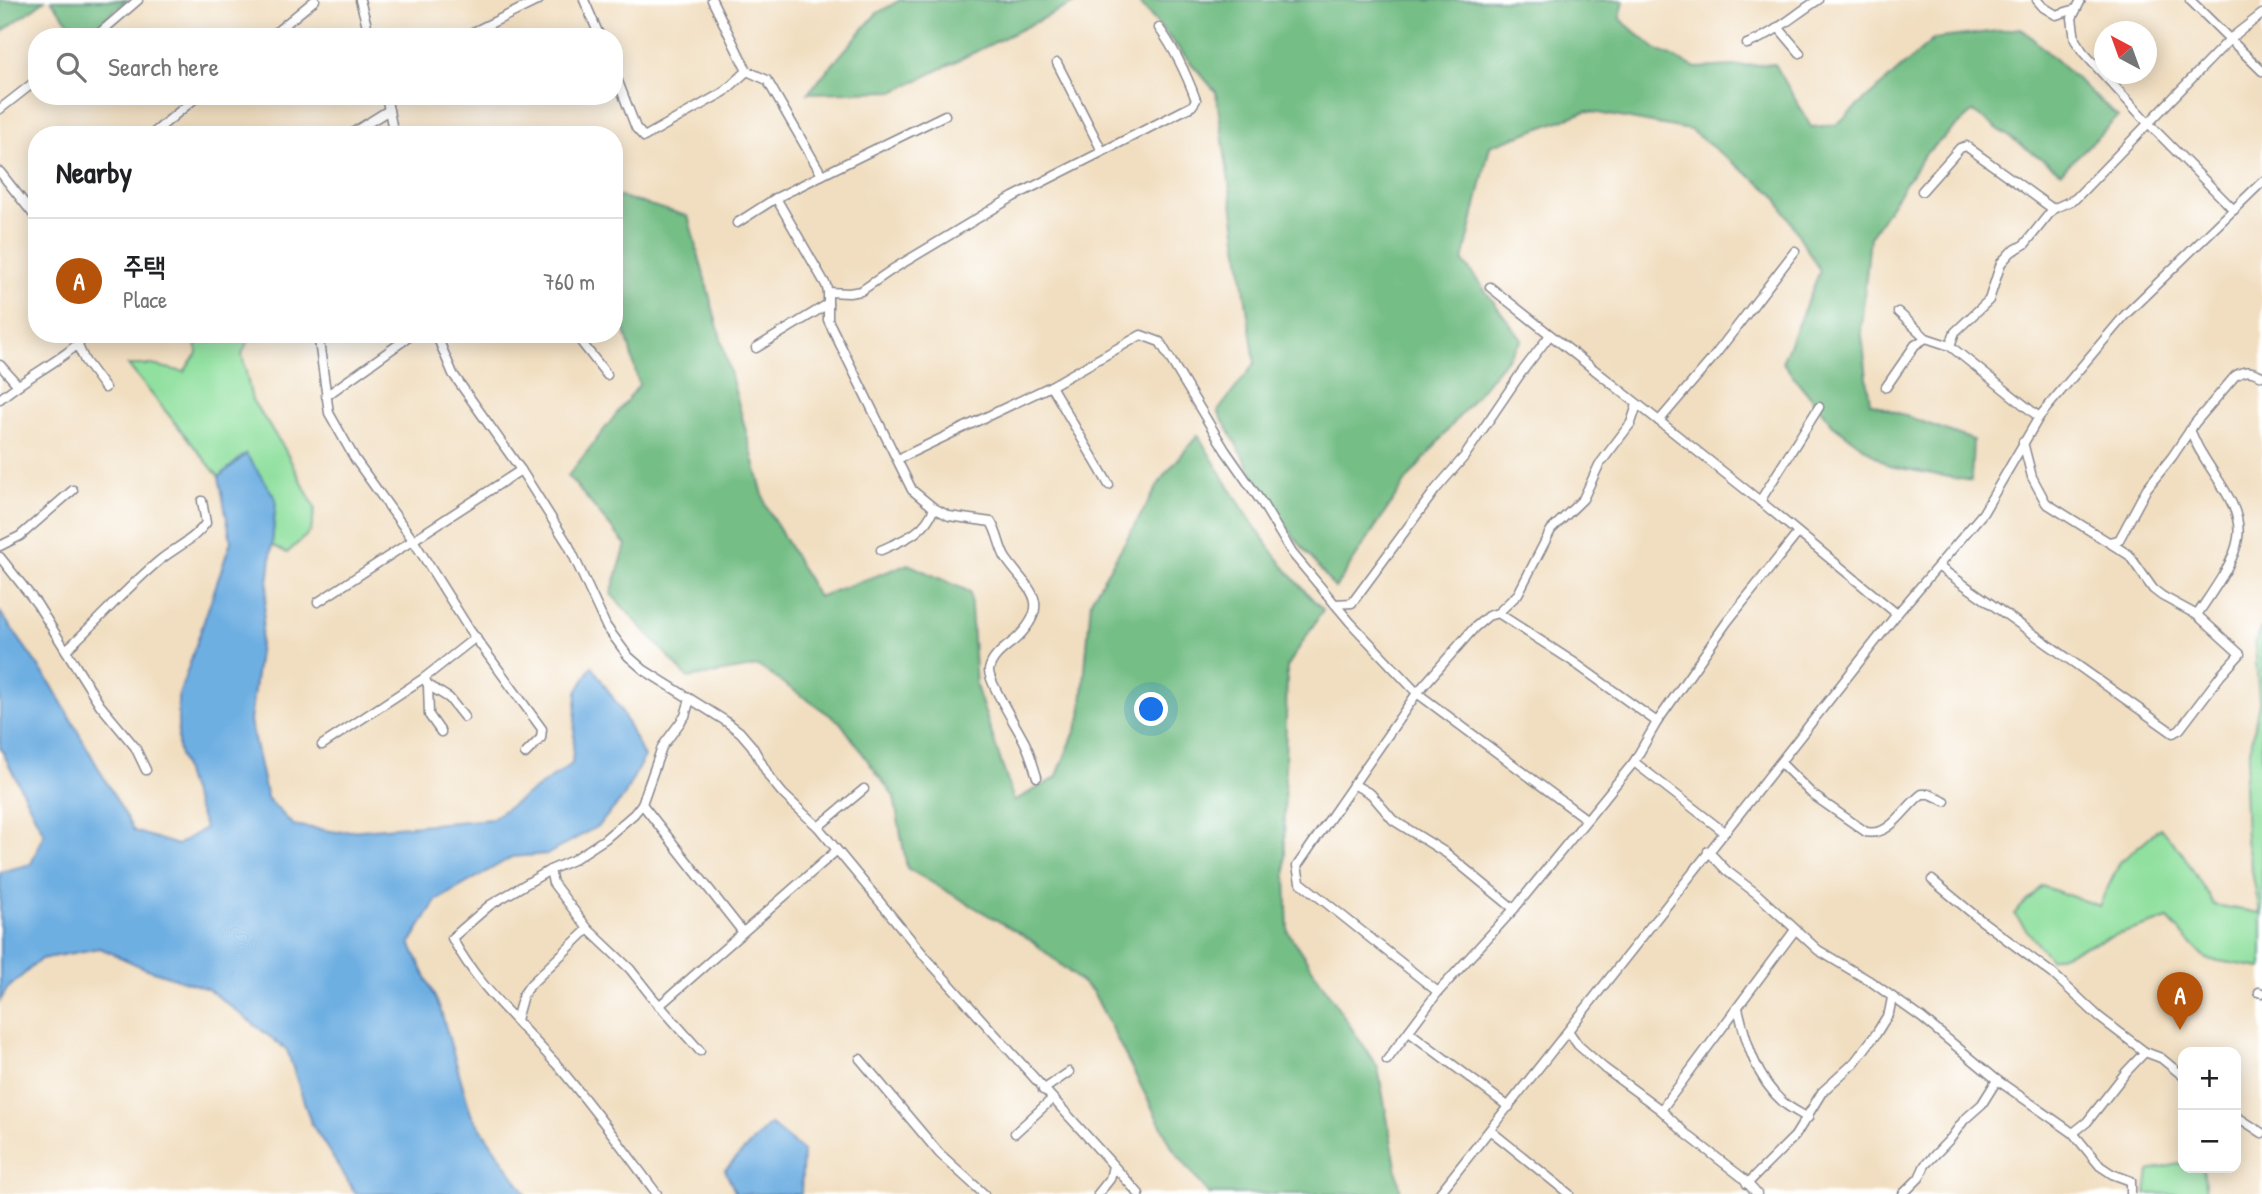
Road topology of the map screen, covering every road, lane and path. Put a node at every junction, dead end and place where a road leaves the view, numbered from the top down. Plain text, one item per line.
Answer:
1 (138, 0) edge
2 (315, 0) edge
3 (360, 0) edge
4 (539, 0) edge
5 (584, 0) edge
6 (712, 0) edge
7 (1818, 0) edge
8 (2037, 0) edge
9 (2081, 0) edge
10 (2190, 0) edge
11 (2076, 9) junction
12 (2262, 14) edge
13 (1778, 27) junction
14 (105, 28) edge
15 (281, 28) edge
16 (368, 28) edge
17 (481, 28) edge
18 (596, 28) edge
19 (1159, 28) dead end
20 (2231, 38) junction
21 (1747, 44) dead end
22 (1800, 53) dead end
23 (1057, 63) dead end
24 (747, 71) junction
25 (2262, 71) edge
26 (28, 87) edge
27 (623, 94) edge
28 (187, 105) edge
29 (388, 105) edge
30 (0, 109) edge
31 (389, 110) junction
32 (945, 115) dead end
33 (2148, 124) junction
34 (162, 126) edge
35 (363, 126) edge
36 (392, 126) edge
37 (1102, 151) junction
38 (0, 172) edge
39 (822, 175) junction
40 (2262, 182) edge
41 (1922, 191) dead end
42 (776, 198) junction
43 (28, 208) edge
44 (2053, 209) junction
45 (2234, 210) junction
46 (737, 223) dead end
47 (1796, 251) dead end
48 (1490, 287) dead end
49 (828, 292) junction
50 (828, 304) junction
51 (1898, 312) dead end
52 (1550, 335) junction
53 (1926, 338) junction
54 (80, 343) edge
55 (319, 343) edge
56 (400, 343) edge
57 (440, 343) edge
58 (582, 343) edge
59 (78, 346) junction
60 (1950, 346) junction
61 (756, 348) dead end
62 (0, 365) edge
63 (607, 375) dead end
64 (2262, 376) edge
65 (17, 384) junction
66 (1051, 386) junction
67 (1886, 387) dead end
68 (105, 388) dead end
69 (326, 396) junction
70 (0, 399) edge
71 (1637, 405) junction
72 (1819, 407) dead end
73 (2039, 417) junction
74 (1658, 421) junction
75 (2190, 430) junction
76 (2023, 442) junction
77 (898, 459) junction
78 (521, 470) junction
79 (1109, 485) dead end
80 (73, 490) dead end
81 (202, 501) dead end
82 (1760, 501) junction
83 (934, 508) junction
84 (1798, 533) junction
85 (413, 540) junction
86 (2106, 542) junction
87 (0, 546) edge
88 (881, 550) dead end
89 (0, 557) edge
90 (1939, 567) junction
91 (318, 601) dead end
92 (1335, 604) junction
93 (1498, 613) junction
94 (1897, 614) junction
95 (2197, 615) junction
96 (476, 638) junction
97 (66, 650) junction
98 (426, 681) junction
99 (1417, 693) junction
100 (690, 699) junction
101 (464, 717) dead end
102 (1657, 722) junction
103 (441, 732) dead end
104 (322, 745) dead end
105 (525, 754) dead end
106 (1634, 762) junction
107 (1781, 763) junction
108 (146, 770) dead end
109 (1037, 777) dead end
110 (1353, 784) junction
111 (864, 789) dead end
112 (1945, 802) dead end
113 (642, 804) junction
114 (1586, 818) junction
115 (818, 827) junction
116 (1724, 832) junction
117 (836, 851) junction
118 (1708, 851) junction
119 (550, 870) junction
120 (1932, 880) dead end
121 (1514, 909) junction
122 (588, 929) junction
123 (1795, 930) junction
124 (742, 931) junction
125 (1438, 992) junction
126 (1892, 998) junction
127 (660, 1006) junction
128 (1738, 1008) junction
129 (516, 1020) junction
130 (1409, 1032) junction
131 (1569, 1032) junction
132 (701, 1051) dead end
133 (2145, 1052) junction
134 (860, 1059) dead end
135 (1387, 1060) dead end
136 (1069, 1072) dead end
137 (2178, 1072) edge
138 (1997, 1080) junction
139 (1043, 1090) junction
140 (1052, 1099) junction
141 (1509, 1107) junction
142 (1661, 1110) junction
143 (1808, 1118) junction
144 (2241, 1119) edge
145 (1490, 1131) junction
146 (1015, 1133) dead end
147 (2073, 1133) junction
148 (2262, 1133) edge
149 (1113, 1166) junction
150 (1747, 1184) junction
151 (657, 1194) edge
152 (984, 1194) edge
153 (1098, 1194) edge
154 (1139, 1194) edge
155 (1439, 1194) edge
156 (1569, 1194) edge
157 (1757, 1194) edge
158 (1903, 1194) edge
159 (2131, 1194) edge

1 - 14 street
2 - 15 street
3 - 16 street
4 - 17 street
5 - 18 street
6 - 24 street
7 - 13 street
8 - 11 street
9 - 11 street
10 - 20 street
11 - 33 street
12 - 20 street
13 - 21 street
13 - 22 street
19 - 37 street
20 - 25 street
20 - 33 street
23 - 37 street
24 - 27 street
24 - 39 street
26 - 30 street
28 - 34 street
29 - 31 street
31 - 35 street
31 - 36 street
32 - 39 street
33 - 44 street
33 - 45 street
37 - 49 street
38 - 43 street
39 - 42 street
40 - 45 street
41 - 44 street
42 - 46 street
42 - 49 street
44 - 60 street
45 - 73 street
47 - 74 street
48 - 52 street
49 - 50 street
50 - 61 street
50 - 77 street
51 - 53 street
52 - 71 street
52 - 92 street
53 - 60 street
53 - 67 street
54 - 59 street
55 - 69 street
56 - 69 street
57 - 78 street
58 - 63 street
59 - 65 street
59 - 68 street
60 - 73 street
62 - 65 street
64 - 75 street
65 - 70 street
66 - 77 street
66 - 79 street
66 - 92 street
69 - 85 street
71 - 74 street
71 - 93 street
72 - 82 street
73 - 76 street
74 - 82 street
75 - 86 street
75 - 95 street
76 - 86 street
76 - 90 street
77 - 83 street
78 - 85 street
78 - 100 street
80 - 87 street
81 - 97 street
82 - 84 street
83 - 88 street
83 - 109 street
84 - 94 street
84 - 102 street
85 - 91 street
85 - 96 street
86 - 95 street
89 - 97 street
90 - 94 street
90 - 95 street
92 - 99 street
93 - 99 street
93 - 102 street
94 - 107 street
96 - 98 street
96 - 105 street
97 - 108 street
98 - 101 street
98 - 103 street
98 - 104 street
99 - 110 street
99 - 114 street
100 - 113 street
100 - 115 street
102 - 106 street
106 - 114 street
106 - 116 street
107 - 112 street
107 - 116 street
110 - 121 street
110 - 125 street
111 - 115 street
113 - 119 street
113 - 124 street
114 - 121 street
115 - 117 street
116 - 118 street
117 - 124 street
117 - 139 street
118 - 123 street
118 - 131 street
119 - 122 street
119 - 129 street
120 - 133 street
121 - 125 street
122 - 127 street
122 - 129 street
123 - 126 street
123 - 128 street
124 - 127 street
125 - 130 street
126 - 138 street
126 - 143 street
127 - 132 street
128 - 142 street
128 - 143 street
129 - 151 street
130 - 135 street
130 - 141 street
131 - 141 street
131 - 142 street
133 - 137 street
133 - 147 street
134 - 152 street
136 - 139 street
138 - 147 street
138 - 158 street
139 - 140 street
140 - 146 street
140 - 149 street
141 - 145 street
142 - 150 street
143 - 150 street
144 - 148 street
145 - 155 street
145 - 156 street
147 - 159 street
149 - 153 street
149 - 154 street
150 - 157 street

